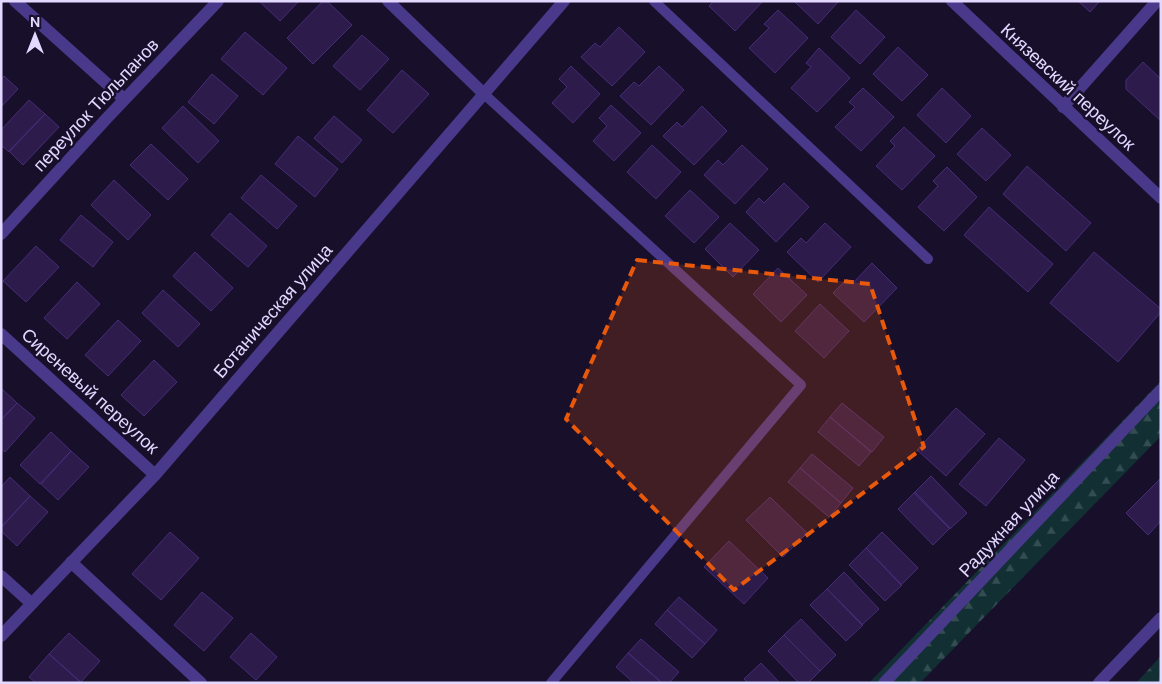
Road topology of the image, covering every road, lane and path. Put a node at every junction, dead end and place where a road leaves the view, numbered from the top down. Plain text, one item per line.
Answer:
1 (15, 1) edge
2 (218, 1) edge
3 (388, 1) edge
4 (564, 1) edge
5 (654, 1) edge
6 (952, 1) edge
7 (1158, 1) edge
8 (483, 93) junction
9 (124, 99) junction
10 (1063, 107) junction
11 (1161, 198) edge
12 (1, 234) edge
13 (928, 259) dead end
14 (1, 334) edge
15 (1161, 390) edge
16 (155, 475) junction
17 (70, 562) junction
18 (1, 576) edge
19 (31, 603) junction
20 (1161, 618) edge
21 (1, 636) edge
22 (201, 683) edge
23 (551, 683) edge
24 (884, 683) edge
25 (1099, 683) edge

1 - 9 street
2 - 9 street, переулок Тюльпанов
3 - 8 street
4 - 8 street, Ботаническая улица
5 - 13 lane
6 - 10 street, Князевский переулок
7 - 10 street
8 - 16 street, Ботаническая улица
8 - 23 lane
9 - 12 street, переулок Тюльпанов
10 - 11 street, Князевский переулок
14 - 16 street, Сиреневый переулок
15 - 24 street, Радужная улица
16 - 17 street, Ботаническая улица
17 - 19 street, Ботаническая улица
17 - 22 street
18 - 19 street
19 - 21 street, Ботаническая улица
20 - 25 street

